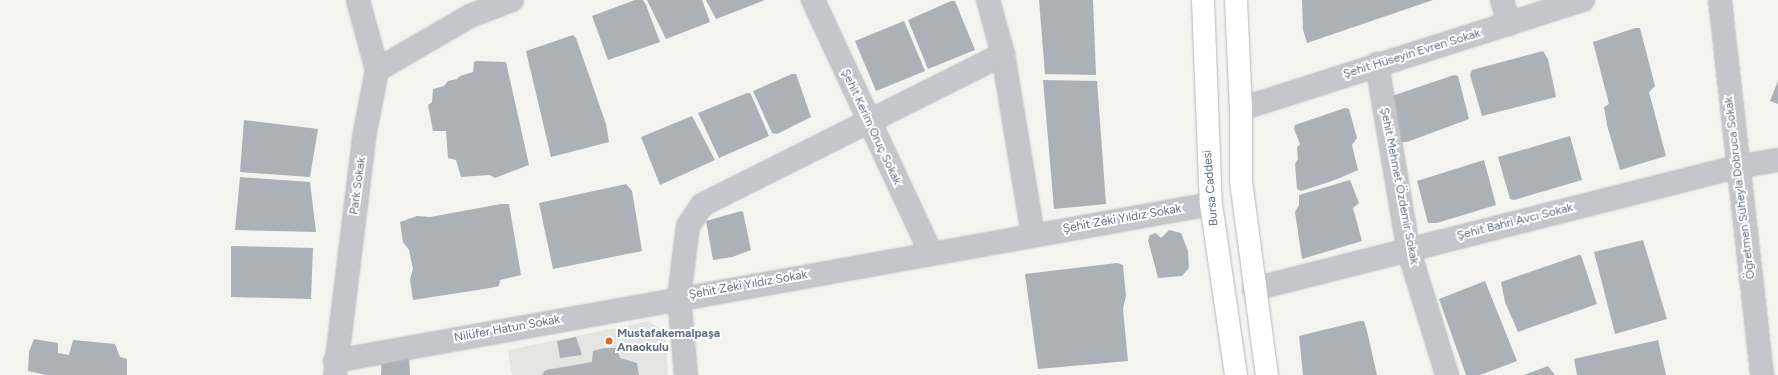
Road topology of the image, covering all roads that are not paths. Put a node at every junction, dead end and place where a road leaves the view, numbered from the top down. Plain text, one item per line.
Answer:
1 (358, 0) edge
2 (512, 0) edge
3 (813, 0) edge
4 (988, 0) edge
5 (1203, 0) edge
6 (1236, 0) edge
7 (1502, 0) edge
8 (1583, 0) edge
9 (1720, 0) edge
10 (1509, 24) junction
11 (1003, 54) junction
12 (1377, 64) junction
13 (377, 70) junction
14 (1241, 109) junction
15 (868, 123) junction
16 (1778, 160) edge
17 (1737, 167) junction
18 (1211, 204) junction
19 (1033, 235) junction
20 (1408, 248) junction
21 (931, 253) junction
22 (1254, 289) junction
23 (679, 298) junction
24 (335, 368) edge
25 (686, 375) edge
26 (1236, 375) edge
27 (1267, 375) edge
28 (1447, 375) edge
29 (1762, 375) edge

1 - 13 street, Park Sokak
2 - 13 street
3 - 15 street, Şehit Kerim Oruç Sokak
4 - 11 street
5 - 18 main road, Bursa Caddesi
6 - 14 main road
7 - 10 street
8 - 10 street, Şehit Hüseyin Evren Sokak
9 - 17 street, Öğretmen Süheyla Dobruca Sokak
10 - 12 street, Şehit Hüseyin Evren Sokak
11 - 15 street, Şehit Zeki Yıldız Sokak
11 - 19 street
12 - 14 street, Şehit Hüseyin Evren Sokak
12 - 20 street, Şehit Mehmet Özdemir Sokak
13 - 24 street, Park Sokak
14 - 22 main road
15 - 21 street, Şehit Kerim Oruç Sokak
15 - 23 street, Şehit Zeki Yıldız Sokak
16 - 17 street, Şehit Bahri Avcı Sokak
17 - 20 street, Şehit Bahri Avcı Sokak
17 - 29 street, Öğretmen Süheyla Dobruca Sokak
18 - 19 street, Şehit Zeki Yıldız Sokak
18 - 26 main road, Bursa Caddesi
19 - 21 street, Şehit Zeki Yıldız Sokak
20 - 22 street, Şehit Bahri Avcı Sokak
20 - 28 street, Şehit Mehmet Özdemir Sokak
21 - 23 street, Şehit Zeki Yıldız Sokak
22 - 27 main road
23 - 24 street, Nilüfer Hatun Sokak
23 - 25 street

